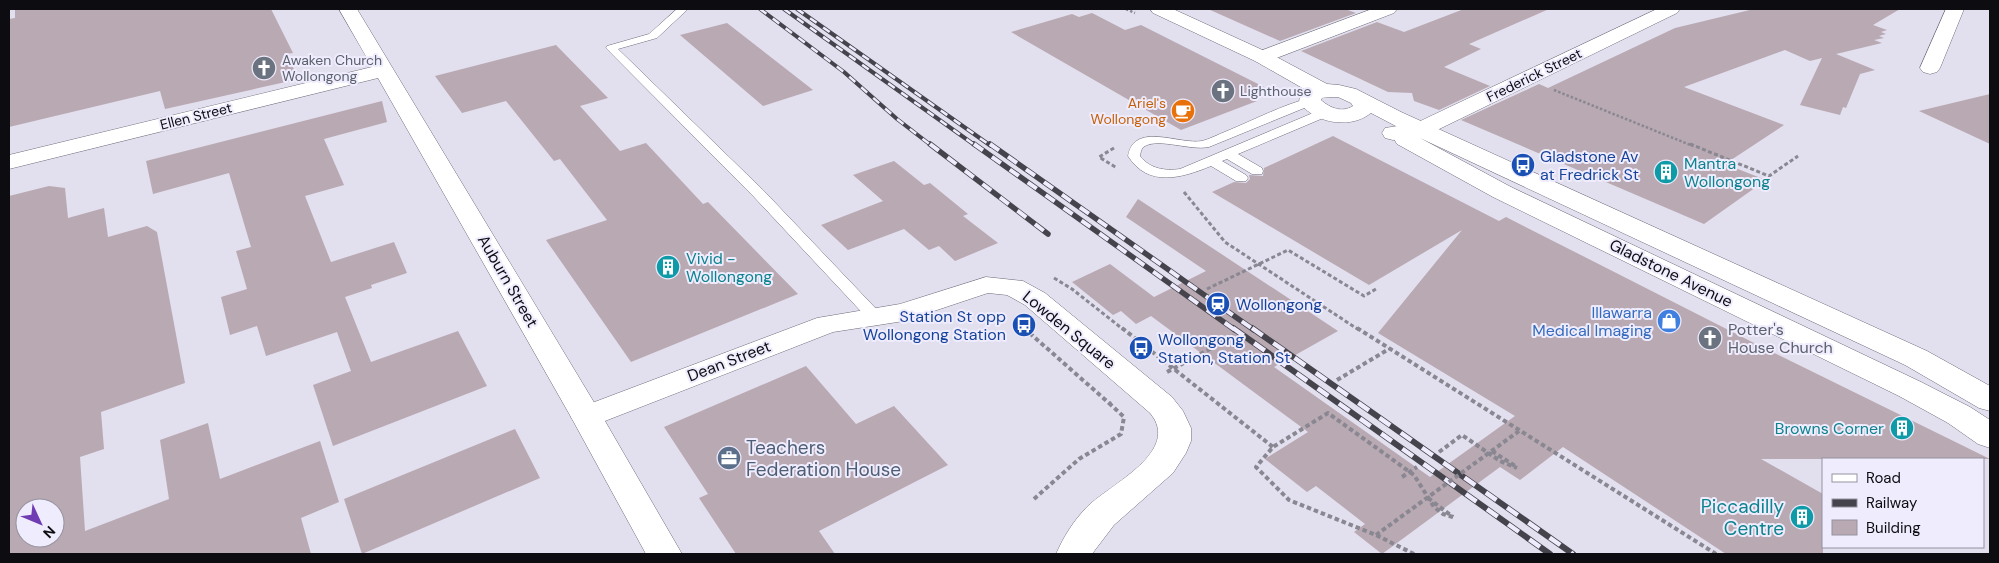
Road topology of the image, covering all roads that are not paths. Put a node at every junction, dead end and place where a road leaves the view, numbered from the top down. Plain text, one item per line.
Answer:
1 (348, 9) edge
2 (683, 9) edge
3 (1388, 9) edge
4 (1671, 9) edge
5 (1955, 9) edge
6 (1151, 13) edge
7 (1262, 57) junction
8 (1930, 68) dead end
9 (384, 70) junction
10 (1319, 102) junction
11 (1407, 131) junction
12 (1228, 154) junction
13 (1212, 161) junction
14 (9, 162) edge
15 (1257, 171) dead end
16 (1241, 178) dead end
17 (875, 317) junction
18 (1990, 400) edge
19 (587, 417) junction
20 (1990, 436) edge
21 (664, 554) edge
22 (1074, 554) edge

1 - 9 street, Auburn Street
2 - 17 lane
3 - 7 street
4 - 11 street, Frederick Street
5 - 8 street
6 - 7 street
7 - 10 street
9 - 14 street, Ellen Street
9 - 19 street, Auburn Street
10 - 11 street, Gladstone Avenue
10 - 12 lane
10 - 13 lane
11 - 18 street, Gladstone Avenue
11 - 20 street, Gladstone Avenue
12 - 13 lane
12 - 15 lane
13 - 16 lane
17 - 19 street, Dean Street
17 - 22 street, Lowden Square
19 - 21 street, Auburn Street

